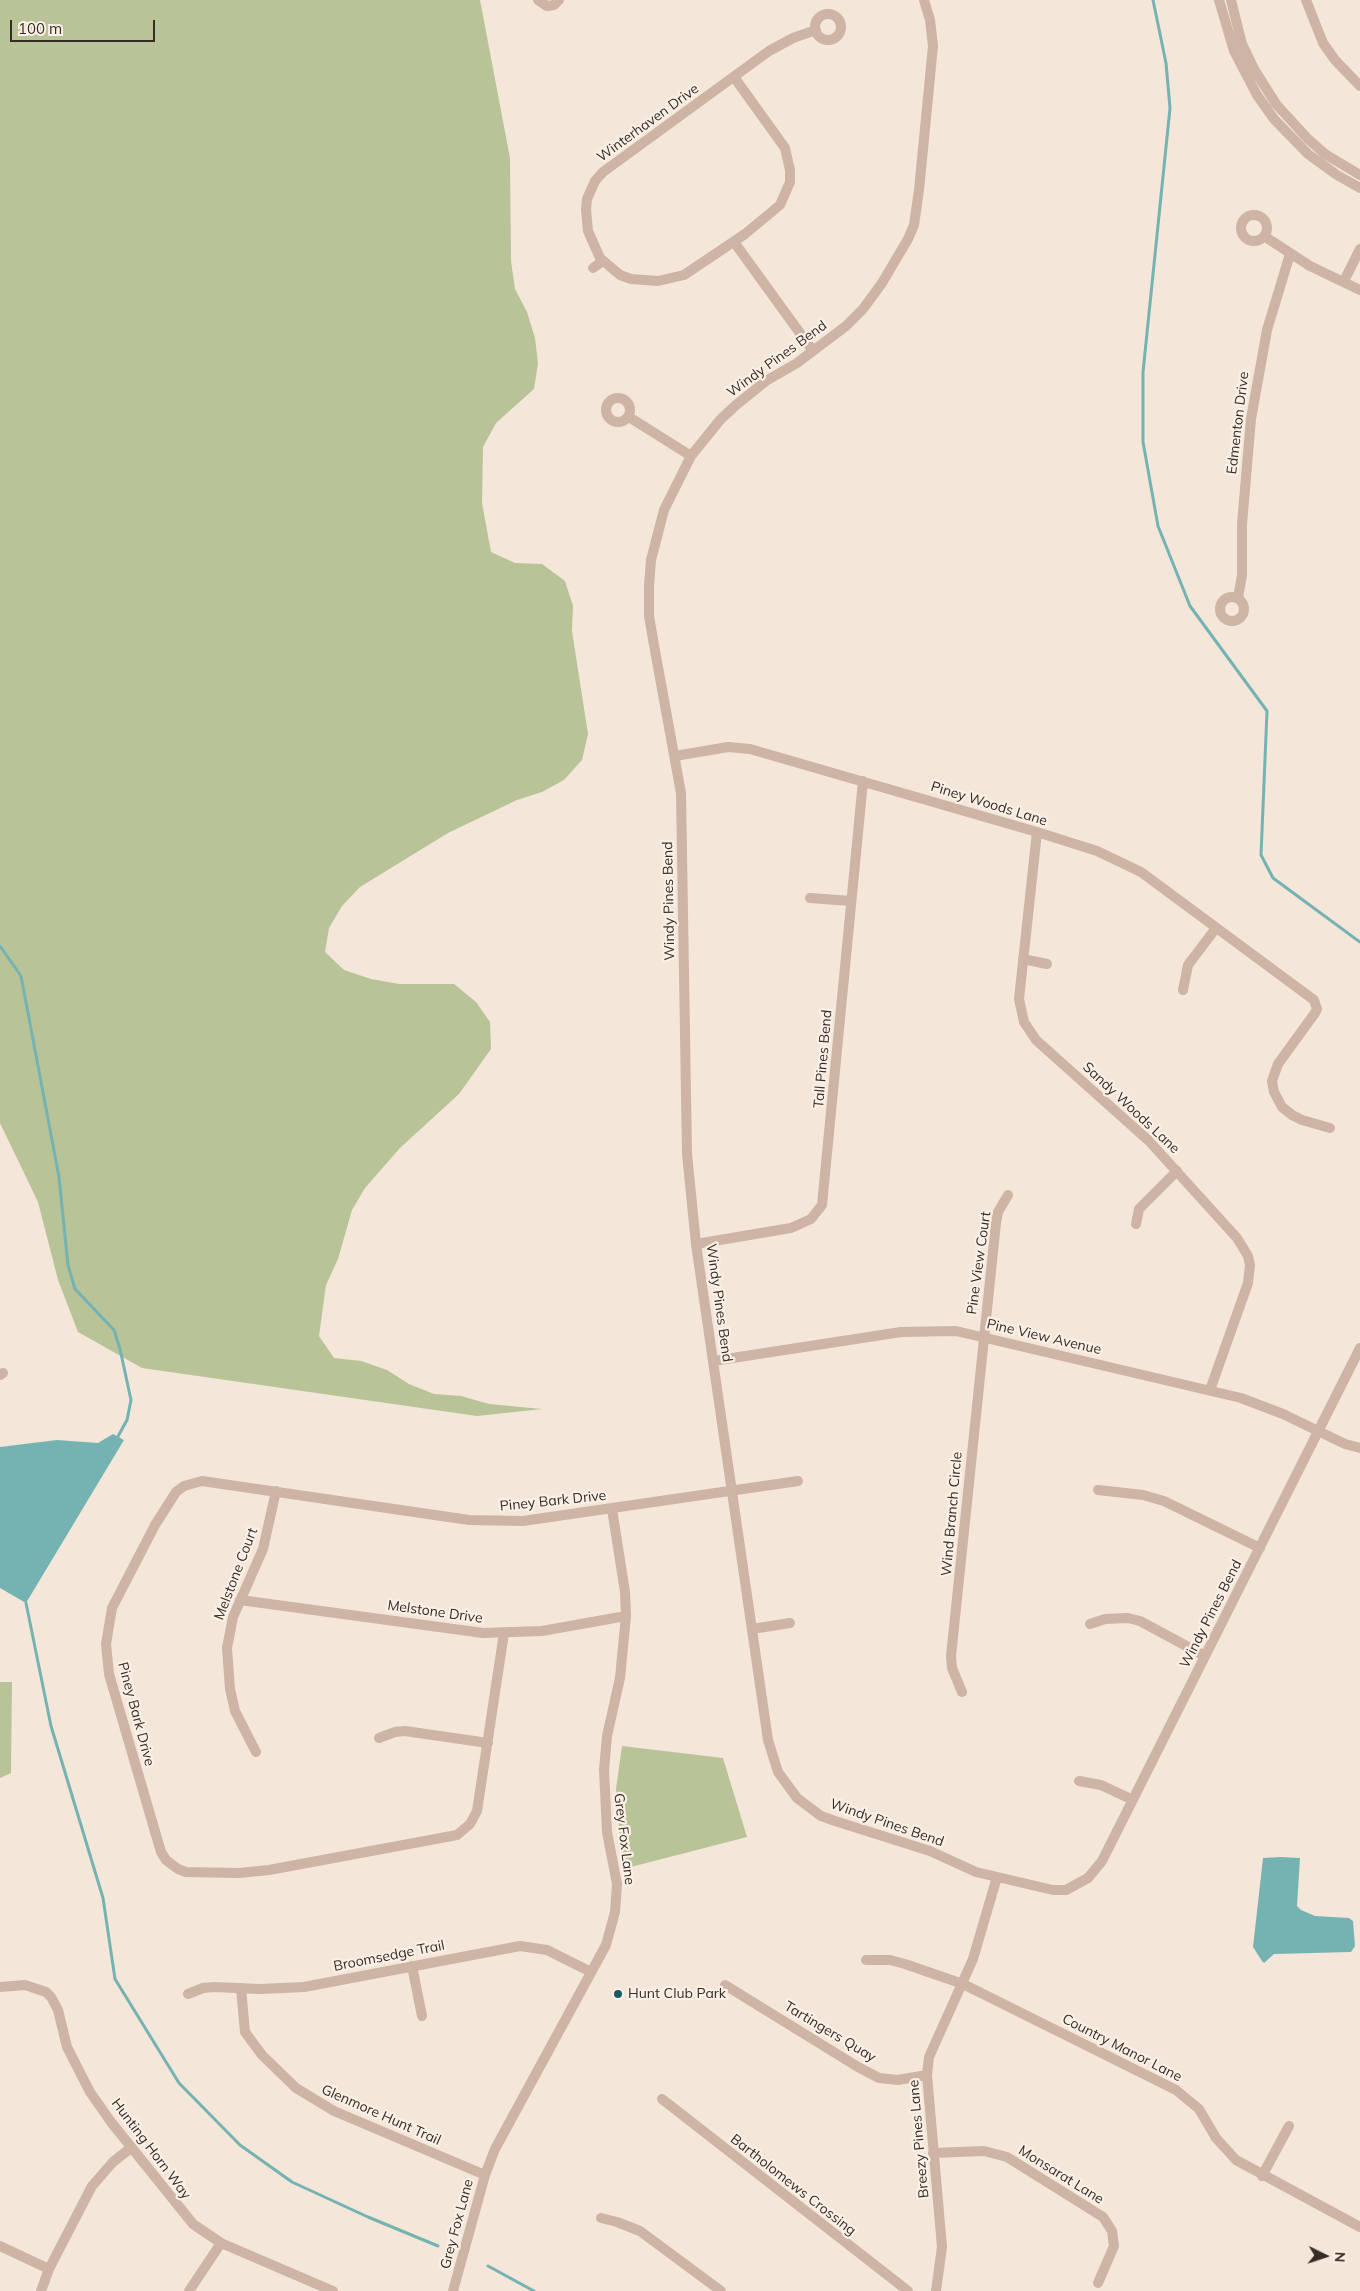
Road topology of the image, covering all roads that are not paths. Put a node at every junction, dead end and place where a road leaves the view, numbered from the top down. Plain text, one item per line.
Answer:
1 (538, 0) edge
2 (559, 0) edge
3 (924, 0) edge
4 (1219, 0) edge
5 (1230, 0) edge
6 (1306, 0) edge
7 (816, 30) dead end
8 (734, 77) junction
9 (1360, 86) edge
10 (1360, 175) edge
11 (1360, 188) edge
12 (1264, 236) dead end
13 (734, 242) junction
14 (1360, 250) edge
15 (1290, 254) junction
16 (603, 261) junction
17 (593, 268) dead end
18 (1344, 281) junction
19 (1360, 290) edge
20 (814, 351) junction
21 (629, 417) dead end
22 (691, 456) junction
23 (1238, 598) dead end
24 (675, 756) junction
25 (863, 781) junction
26 (1037, 832) junction
27 (810, 898) dead end
28 (852, 901) junction
29 (1216, 928) junction
30 (1023, 959) junction
31 (1047, 964) dead end
32 (1183, 990) dead end
33 (1330, 1128) dead end
34 (1176, 1171) junction
35 (1008, 1195) dead end
36 (1136, 1224) dead end
37 (696, 1244) junction
38 (983, 1337) junction
39 (1360, 1348) edge
40 (713, 1361) junction
41 (1210, 1390) junction
42 (1319, 1432) junction
43 (1359, 1449) edge
44 (798, 1481) dead end
45 (1098, 1490) dead end
46 (276, 1491) junction
47 (732, 1491) junction
48 (612, 1509) junction
49 (1260, 1548) junction
50 (240, 1600) junction
51 (626, 1616) junction
52 (790, 1623) dead end
53 (1090, 1624) dead end
54 (752, 1629) junction
55 (504, 1633) junction
56 (1205, 1656) junction
57 (962, 1692) dead end
58 (379, 1738) dead end
59 (488, 1743) junction
60 (256, 1752) dead end
61 (1078, 1781) dead end
62 (1132, 1800) junction
63 (997, 1877) junction
64 (866, 1960) dead end
65 (412, 1966) junction
66 (591, 1972) junction
67 (725, 1984) dead end
68 (963, 1984) junction
69 (0, 1987) edge
70 (241, 1988) junction
71 (188, 1994) dead end
72 (422, 2016) dead end
73 (927, 2075) junction
74 (662, 2100) dead end
75 (1289, 2126) dead end
76 (132, 2147) junction
77 (933, 2153) junction
78 (485, 2174) junction
79 (1262, 2176) junction
80 (602, 2218) dead end
81 (1360, 2227) edge
82 (221, 2243) junction
83 (0, 2246) edge
84 (49, 2269) junction
85 (1098, 2283) dead end
86 (41, 2291) edge
87 (189, 2291) edge
88 (333, 2291) edge
89 (453, 2291) edge
90 (721, 2291) edge
91 (908, 2291) edge
92 (936, 2291) edge

1 - 2 street
3 - 20 street, Windy Pines Bend
4 - 11 street
5 - 10 street
6 - 9 street
7 - 8 street, Winterhaven Drive
8 - 13 street, Winterhaven Drive
8 - 16 street, Winterhaven Drive
12 - 15 street
13 - 16 street, Winterhaven Drive
13 - 20 street
14 - 18 street
15 - 18 street
15 - 23 street, Edmenton Drive
16 - 17 street
18 - 19 street
20 - 22 street, Windy Pines Bend
21 - 22 street
22 - 24 street, Windy Pines Bend
24 - 25 street, Piney Woods Lane
24 - 37 street, Windy Pines Bend
25 - 26 street, Piney Woods Lane
25 - 28 street, Tall Pines Bend
26 - 29 street, Piney Woods Lane
26 - 30 street, Sandy Woods Lane
27 - 28 street
28 - 37 street, Tall Pines Bend
29 - 32 street
29 - 33 street, Piney Woods Lane
30 - 31 street
30 - 34 street, Sandy Woods Lane
34 - 36 street
34 - 41 street, Sandy Woods Lane
35 - 38 street, Pine View Court
37 - 40 street, Windy Pines Bend
38 - 40 street, Pine View Avenue
38 - 41 street, Pine View Avenue
38 - 57 street, Wind Branch Circle
39 - 42 street, Windy Pines Bend
40 - 47 street, Windy Pines Bend
41 - 42 street, Pine View Avenue
42 - 43 street, Pine View Avenue
42 - 49 street, Windy Pines Bend
44 - 47 street, Piney Bark Drive
45 - 49 street
46 - 48 street, Piney Bark Drive
46 - 50 street, Melstone Court
46 - 59 street, Piney Bark Drive
47 - 48 street, Piney Bark Drive
47 - 54 street, Windy Pines Bend
48 - 51 street, Grey Fox Lane
49 - 56 street, Windy Pines Bend
50 - 55 street, Melstone Drive
50 - 60 street, Melstone Court
51 - 55 street, Melstone Drive
51 - 66 street, Grey Fox Lane
52 - 54 street
53 - 56 street
54 - 63 street, Windy Pines Bend
55 - 59 street, Piney Bark Drive
56 - 62 street, Windy Pines Bend
58 - 59 street
61 - 62 street
62 - 63 street, Windy Pines Bend
63 - 68 street, Breezy Pines Lane
64 - 68 street, Country Manor Lane
65 - 66 street, Broomsedge Trail
65 - 70 street, Broomsedge Trail
65 - 72 street
66 - 78 street, Grey Fox Lane
67 - 73 street, Tartingers Quay
68 - 73 street, Breezy Pines Lane
68 - 79 street, Country Manor Lane
69 - 76 street, Hunting Horn Way
70 - 71 street, Broomsedge Trail
70 - 78 street, Glenmore Hunt Trail
73 - 77 street, Breezy Pines Lane
74 - 91 street, Bartholomews Crossing
75 - 79 street
76 - 82 street, Hunting Horn Way
76 - 84 street
77 - 85 street, Monsarat Lane
77 - 92 street, Breezy Pines Lane
78 - 89 street, Grey Fox Lane
79 - 81 street, Country Manor Lane
80 - 90 street
82 - 87 street
82 - 88 street, Hunting Horn Way
83 - 84 street
84 - 86 street

